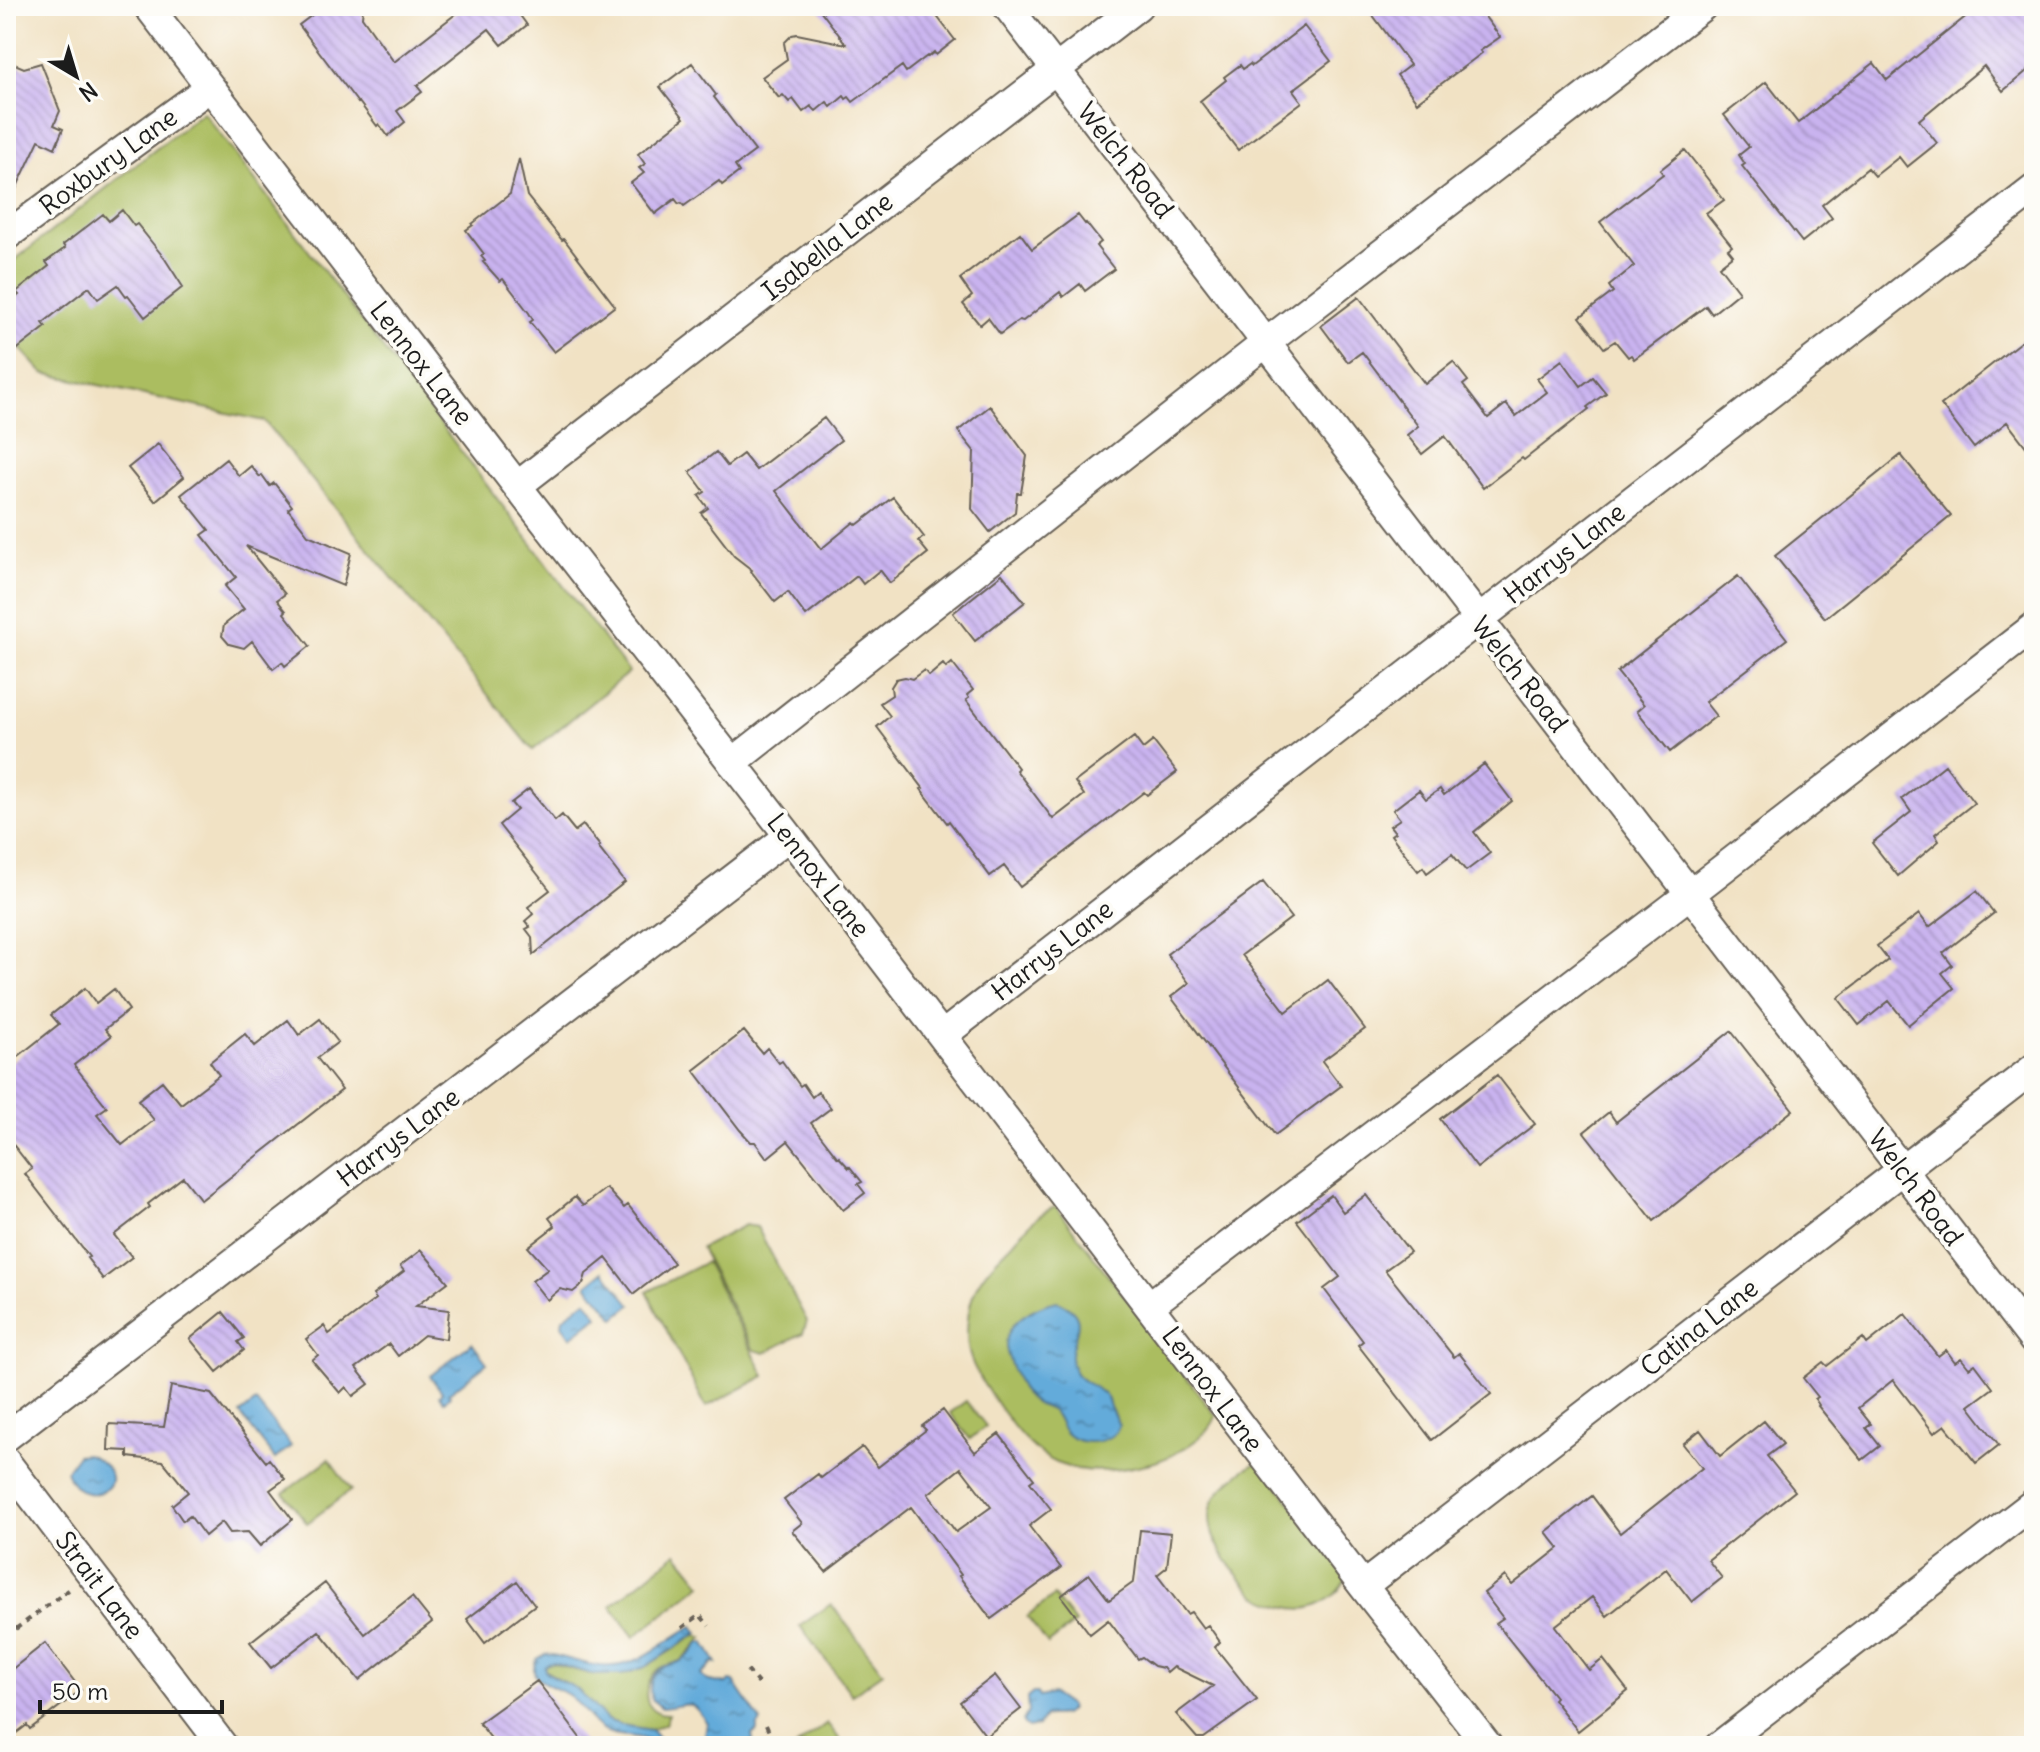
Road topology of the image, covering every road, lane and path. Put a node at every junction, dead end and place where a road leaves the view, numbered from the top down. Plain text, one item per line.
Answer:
1 (148, 6) edge
2 (1007, 6) edge
3 (1138, 6) edge
4 (1703, 6) edge
5 (1056, 70) junction
6 (210, 87) junction
7 (2034, 189) edge
8 (6, 236) edge
9 (1267, 342) junction
10 (517, 486) junction
11 (1478, 620) junction
12 (2034, 627) edge
13 (732, 763) junction
14 (789, 836) junction
15 (1690, 894) junction
16 (943, 1035) junction
17 (2034, 1068) edge
18 (1903, 1170) junction
19 (1149, 1306) junction
20 (2034, 1341) edge
21 (6, 1437) edge
22 (6, 1462) edge
23 (2034, 1503) edge
24 (91, 1573) junction
25 (1363, 1586) junction
26 (709, 1626) dead end
27 (682, 1628) dead end
28 (6, 1636) edge
29 (747, 1670) dead end
30 (762, 1688) dead end
31 (766, 1725) dead end
32 (769, 1732) dead end
33 (223, 1746) edge
34 (1488, 1746) edge
35 (1719, 1746) edge

1 - 6 street, Lennox Lane
2 - 5 street, Welch Road
3 - 5 street, Isabella Lane
4 - 9 street
5 - 9 street, Welch Road
5 - 10 street, Isabella Lane
6 - 8 street, Roxbury Lane
6 - 10 street, Lennox Lane
7 - 11 street, Harrys Lane
9 - 11 street, Welch Road
9 - 13 street
10 - 13 street, Lennox Lane
11 - 15 street, Welch Road
11 - 16 street, Harrys Lane
12 - 15 street
13 - 14 street, Lennox Lane
14 - 16 street, Lennox Lane
14 - 21 street, Harrys Lane
15 - 18 street, Welch Road
15 - 19 street
16 - 19 street, Lennox Lane
17 - 18 street, Catina Lane
18 - 20 street, Welch Road
18 - 25 street, Catina Lane
19 - 25 street, Lennox Lane
22 - 24 street, Strait Lane
23 - 35 street
24 - 28 path
24 - 33 street, Strait Lane
25 - 34 street, Lennox Lane
26 - 27 path
29 - 30 path
31 - 32 path

